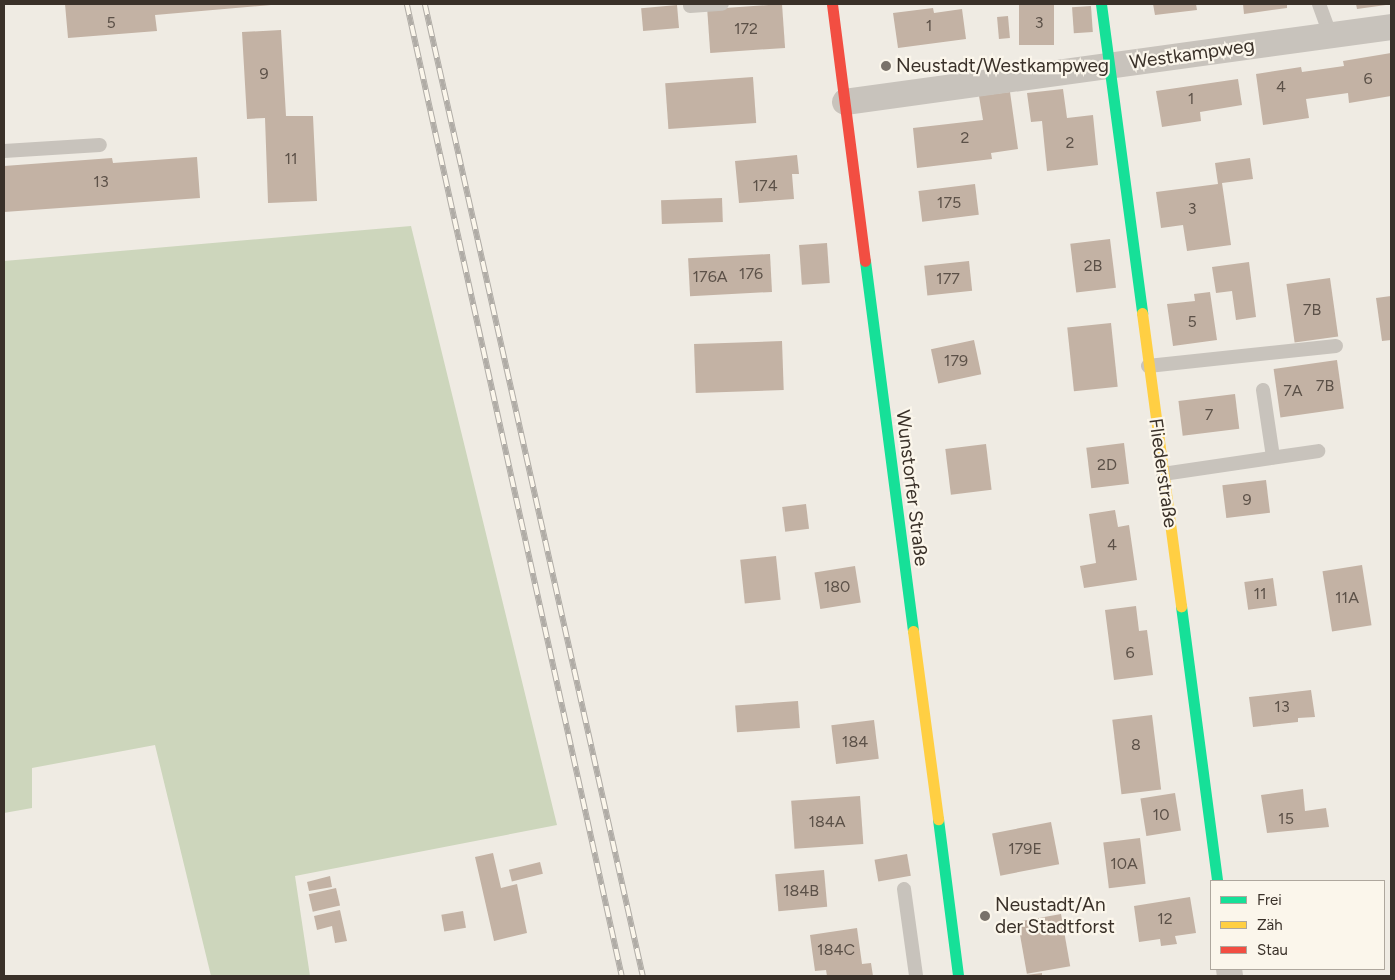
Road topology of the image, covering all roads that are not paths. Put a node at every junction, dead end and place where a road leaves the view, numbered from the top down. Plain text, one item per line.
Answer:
1 (722, 4) edge
2 (832, 4) edge
3 (1101, 4) edge
4 (1319, 4) edge
5 (690, 6) dead end
6 (1391, 27) edge
7 (1330, 35) junction
8 (1108, 65) junction
9 (845, 102) junction
10 (100, 145) dead end
11 (4, 151) edge
12 (1336, 346) dead end
13 (1148, 366) junction
14 (1263, 390) dead end
15 (1318, 451) dead end
16 (1273, 457) junction
17 (1163, 474) junction
18 (1217, 880) edge
19 (904, 889) dead end
20 (916, 976) edge
21 (958, 976) edge

1 - 5 lane
2 - 9 street, Wunstorfer Straße
3 - 8 street, Fliederstraße
4 - 7 lane
6 - 7 street, Westkampweg
7 - 8 street, Westkampweg
8 - 9 street, Westkampweg
8 - 13 street, Fliederstraße
9 - 21 street, Wunstorfer Straße
10 - 11 lane
12 - 13 lane
13 - 17 street, Fliederstraße
14 - 16 lane
15 - 16 lane
16 - 17 lane
17 - 18 street, Fliederstraße
19 - 20 lane

